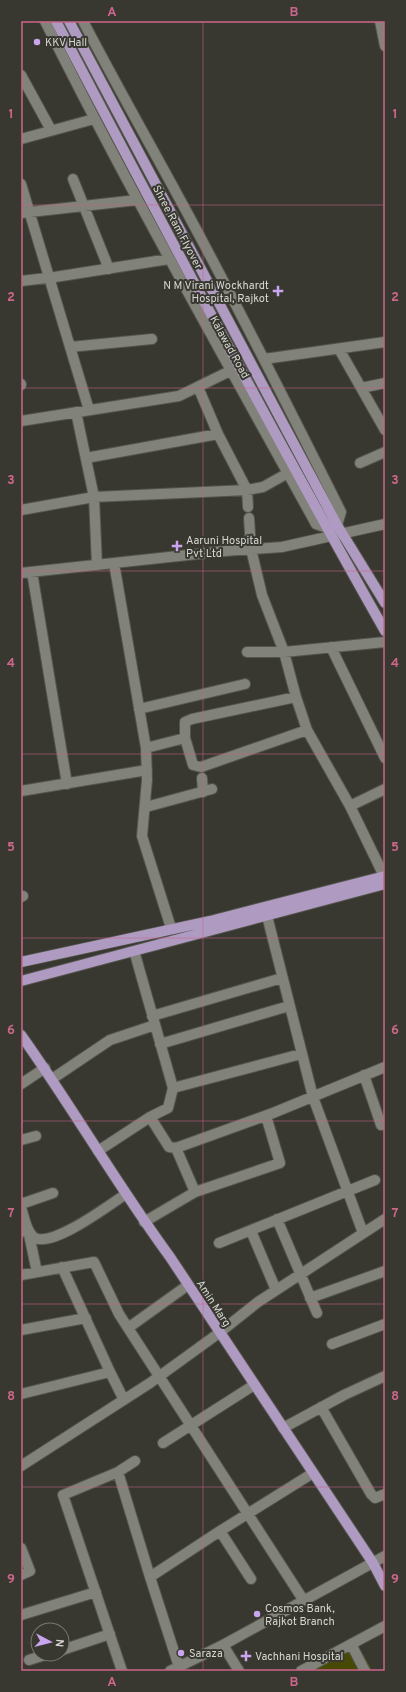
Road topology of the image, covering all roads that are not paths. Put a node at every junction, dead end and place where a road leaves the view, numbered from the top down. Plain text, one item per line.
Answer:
1 (45, 21) edge
2 (56, 21) edge
3 (69, 21) edge
4 (84, 21) edge
5 (380, 21) edge
6 (385, 46) edge
7 (21, 75) edge
8 (94, 119) junction
9 (50, 130) junction
10 (21, 139) edge
11 (73, 179) dead end
12 (21, 184) edge
13 (137, 200) junction
14 (85, 205) junction
15 (26, 212) edge
16 (169, 259) junction
17 (109, 269) junction
18 (49, 278) junction
19 (21, 281) edge
20 (152, 339) dead end
21 (385, 342) edge
22 (70, 347) junction
23 (339, 349) junction
24 (264, 359) junction
25 (230, 371) junction
26 (385, 383) edge
27 (198, 387) junction
28 (361, 388) junction
29 (89, 410) junction
30 (76, 412) junction
31 (21, 421) edge
32 (385, 430) edge
33 (218, 434) junction
34 (385, 452) edge
35 (86, 458) junction
36 (360, 463) dead end
37 (288, 473) junction
38 (247, 490) junction
39 (94, 497) junction
40 (248, 507) dead end
41 (21, 510) edge
42 (249, 518) dead end
43 (385, 524) edge
44 (339, 528) junction
45 (329, 532) junction
46 (251, 549) junction
47 (114, 563) junction
48 (97, 565) junction
49 (32, 572) junction
50 (21, 573) edge
51 (385, 604) edge
52 (385, 631) edge
53 (385, 642) edge
54 (331, 647) junction
55 (247, 652) dead end
56 (284, 652) junction
57 (245, 684) dead end
58 (296, 697) junction
59 (139, 709) junction
60 (307, 730) junction
61 (185, 738) junction
62 (146, 748) junction
63 (385, 758) edge
64 (147, 770) junction
65 (202, 778) dead end
66 (67, 784) junction
67 (385, 789) edge
68 (21, 790) edge
69 (350, 806) junction
70 (146, 807) junction
71 (385, 878) edge
72 (265, 910) junction
73 (171, 928) junction
74 (135, 954) dead end
75 (21, 962) edge
76 (282, 978) junction
77 (21, 981) edge
78 (289, 1006) junction
79 (154, 1021) junction
80 (21, 1035) edge
81 (160, 1044) junction
82 (301, 1054) junction
83 (385, 1067) edge
84 (45, 1068) junction
85 (364, 1075) junction
86 (52, 1079) junction
87 (21, 1084) edge
88 (172, 1088) junction
89 (313, 1097) junction
90 (266, 1116) junction
91 (150, 1117) junction
92 (385, 1123) edge
93 (36, 1136) dead end
94 (21, 1140) edge
95 (176, 1148) junction
96 (98, 1151) junction
97 (375, 1180) dead end
98 (347, 1190) junction
99 (194, 1192) junction
100 (53, 1193) dead end
101 (126, 1194) junction
102 (21, 1204) edge
103 (21, 1207) edge
104 (385, 1219) edge
105 (277, 1220) junction
106 (144, 1222) junction
107 (25, 1231) edge
108 (250, 1231) junction
109 (363, 1233) junction
110 (219, 1243) dead end
111 (62, 1267) junction
112 (385, 1271) edge
113 (37, 1272) junction
114 (300, 1274) junction
115 (21, 1275) edge
116 (188, 1285) junction
117 (276, 1290) junction
118 (310, 1298) junction
119 (317, 1312) dead end
120 (86, 1318) junction
121 (385, 1324) edge
122 (128, 1328) junction
123 (21, 1330) edge
124 (219, 1332) junction
125 (332, 1344) dead end
126 (110, 1372) junction
127 (385, 1376) edge
128 (158, 1377) junction
129 (254, 1385) junction
130 (21, 1394) edge
131 (124, 1400) junction
132 (321, 1407) junction
133 (190, 1426) junction
134 (283, 1428) junction
135 (163, 1443) dead end
136 (135, 1461) dead end
137 (21, 1466) edge
138 (118, 1472) junction
139 (313, 1473) junction
140 (385, 1494) edge
141 (248, 1514) junction
142 (220, 1531) junction
143 (21, 1548) edge
144 (385, 1556) edge
145 (373, 1563) junction
146 (21, 1575) edge
147 (150, 1577) junction
148 (251, 1579) dead end
149 (385, 1586) edge
150 (96, 1592) junction
151 (304, 1601) junction
152 (21, 1615) edge
153 (385, 1626) edge
154 (110, 1634) junction
155 (223, 1644) junction
156 (351, 1644) junction
157 (70, 1647) edge
158 (313, 1668) edge
159 (174, 1669) edge
160 (122, 1671) edge
161 (239, 1671) edge
162 (301, 1671) edge
163 (365, 1671) edge

1 - 8 street, Kalawad Road
2 - 45 main road, Shree Ram Flyover
3 - 44 main road, Shree Ram Flyover
4 - 24 street
5 - 6 street
7 - 9 street
8 - 9 street
8 - 13 street, Kalawad Road
9 - 10 street
11 - 14 street
12 - 15 street
13 - 14 street
13 - 16 street, Kalawad Road
14 - 15 street
14 - 17 street
15 - 18 street
16 - 17 street
16 - 25 street, Kalawad Road
17 - 18 street
18 - 19 street
18 - 22 street
20 - 22 street
21 - 23 street
22 - 29 street
23 - 24 street
23 - 28 street
24 - 44 street
25 - 27 street
25 - 37 street, Kalawad Road
26 - 28 street
27 - 29 street
27 - 33 street
28 - 32 street
29 - 30 street
30 - 31 street
30 - 35 street
33 - 35 street
33 - 38 street
34 - 36 street
35 - 39 street
37 - 38 street
37 - 45 street, Kalawad Road
38 - 39 street
38 - 40 street
39 - 41 street
39 - 48 street
42 - 46 street
43 - 44 street
44 - 45 street
44 - 51 main road
45 - 46 street
45 - 52 main road, Kalawad Road
46 - 47 street
46 - 56 street
47 - 48 street
47 - 59 street
48 - 49 street
49 - 50 street
49 - 66 street
53 - 54 street
54 - 56 street
54 - 63 street
55 - 56 street
56 - 58 street
57 - 59 street
58 - 60 street
58 - 61 street
59 - 62 street
60 - 61 street
60 - 69 street
61 - 62 street
62 - 64 street
64 - 66 street
64 - 70 street
65 - 70 street
66 - 68 street
67 - 69 street
69 - 71 street
70 - 73 street
71 - 72 main road
72 - 73 main road
72 - 76 street
72 - 77 main road
73 - 75 main road
74 - 79 street
76 - 78 street
76 - 79 street
78 - 81 street
78 - 82 street
79 - 81 street
79 - 86 street
80 - 84 main road, Amin Marg
81 - 88 street
82 - 88 street
82 - 89 street
83 - 85 street
84 - 86 main road, Amin Marg
84 - 87 street
85 - 89 street
85 - 92 street
86 - 96 main road, Amin Marg
88 - 91 street
89 - 90 street
89 - 98 street
90 - 95 street
90 - 99 street
91 - 95 street
91 - 96 street
93 - 94 street
95 - 99 street
96 - 101 main road, Amin Marg
97 - 98 street
98 - 105 street
98 - 109 street
99 - 106 street
100 - 102 street
101 - 106 main road, Amin Marg
101 - 107 street
103 - 107 street
104 - 109 street
105 - 108 street
105 - 114 street
106 - 116 main road, Amin Marg
107 - 113 street
108 - 110 street
108 - 117 street
109 - 114 street
111 - 113 street
111 - 120 street
111 - 122 street
112 - 118 street
113 - 115 street
114 - 117 street
114 - 118 street
116 - 122 street
116 - 124 main road, Amin Marg
117 - 124 street
118 - 119 street
120 - 123 street
120 - 126 street
121 - 125 street
122 - 128 street
124 - 128 street
124 - 129 main road, Amin Marg
126 - 130 street
126 - 131 street
127 - 132 street
128 - 131 street
128 - 133 street
129 - 133 street
129 - 134 main road, Amin Marg
131 - 137 street
132 - 134 street
132 - 140 street
133 - 135 street
133 - 141 street
134 - 139 main road, Amin Marg
136 - 138 street
138 - 147 street
138 - 150 street
139 - 141 street
139 - 145 main road, Amin Marg
141 - 142 street
141 - 151 street
142 - 147 street
142 - 148 street
143 - 146 street
144 - 145 street
145 - 149 main road, Amin Marg
145 - 151 street
147 - 159 street
150 - 152 street
150 - 154 street
151 - 155 street
153 - 156 street
154 - 157 street
154 - 160 street
155 - 159 street
155 - 161 street
156 - 158 street
156 - 163 street
158 - 162 street

